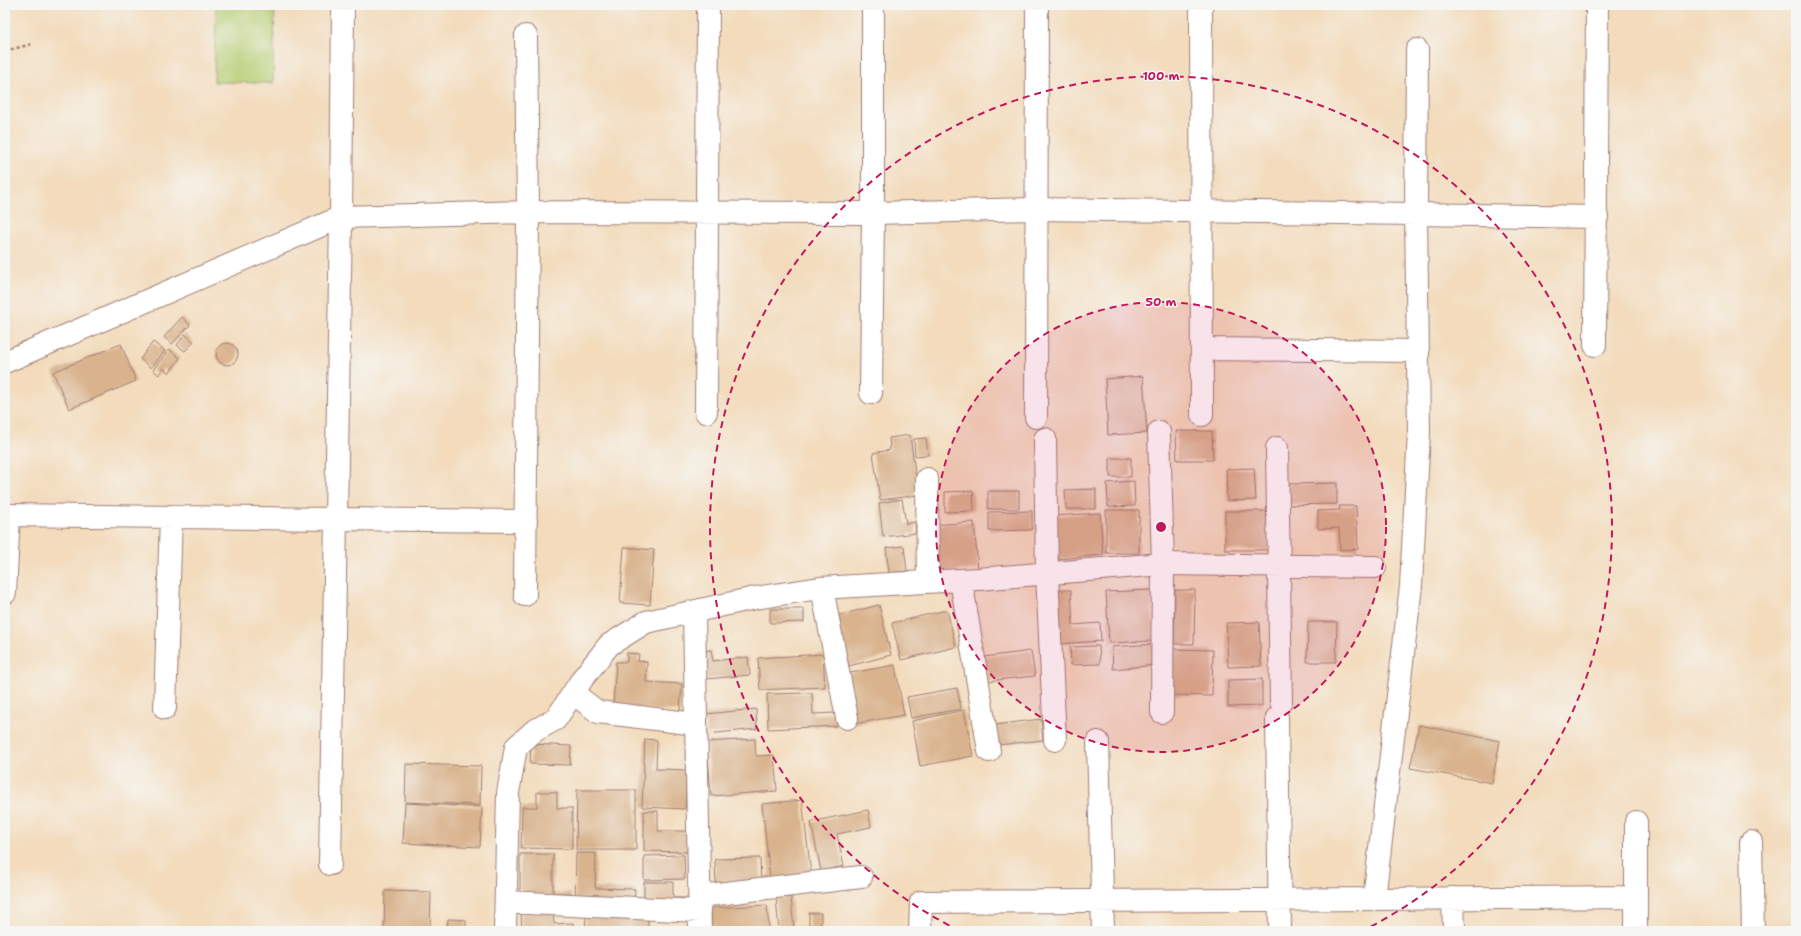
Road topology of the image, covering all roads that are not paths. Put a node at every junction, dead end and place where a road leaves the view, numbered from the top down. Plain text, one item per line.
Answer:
1 (343, 5) edge
2 (708, 5) edge
3 (873, 5) edge
4 (1036, 5) edge
5 (1201, 5) edge
6 (1597, 5) edge
7 (526, 36) dead end
8 (1417, 50) dead end
9 (1036, 209) junction
10 (706, 211) junction
11 (1201, 211) junction
12 (528, 212) junction
13 (873, 213) junction
14 (1416, 214) junction
15 (342, 217) junction
16 (1597, 217) junction
17 (1596, 345) dead end
18 (1202, 349) junction
19 (1417, 351) junction
20 (5, 362) edge
21 (871, 393) dead end
22 (706, 412) dead end
23 (1202, 415) dead end
24 (1036, 417) dead end
25 (1160, 432) dead end
26 (1045, 439) dead end
27 (1277, 448) dead end
28 (927, 479) dead end
29 (7, 515) edge
30 (171, 516) junction
31 (336, 519) junction
32 (526, 521) junction
33 (1163, 564) junction
34 (1279, 566) junction
35 (1375, 567) dead end
36 (1047, 574) junction
37 (961, 580) junction
38 (928, 582) junction
39 (822, 588) junction
40 (5, 593) edge
41 (525, 595) dead end
42 (694, 613) junction
43 (573, 693) junction
44 (165, 708) dead end
45 (1162, 712) dead end
46 (847, 718) dead end
47 (696, 724) junction
48 (1055, 740) dead end
49 (1098, 742) dead end
50 (989, 751) dead end
51 (1636, 822) dead end
52 (1751, 842) dead end
53 (330, 864) dead end
54 (861, 877) dead end
55 (1636, 897) junction
56 (1453, 898) junction
57 (1279, 899) junction
58 (1374, 899) junction
59 (1102, 900) junction
60 (506, 902) junction
61 (700, 913) edge
62 (505, 931) edge
63 (920, 931) edge
64 (1103, 931) edge
65 (1280, 931) edge
66 (1454, 931) edge
67 (1636, 931) edge
68 (1753, 931) edge

1 - 15 street
2 - 10 street
3 - 13 street
4 - 9 street
5 - 11 street
6 - 16 street
7 - 12 street
8 - 14 street
9 - 11 street
9 - 13 street
9 - 24 street
10 - 12 street
10 - 13 street
10 - 22 street
11 - 14 street
11 - 18 street
12 - 15 street
12 - 32 street
13 - 21 street
14 - 16 street
14 - 19 street
15 - 20 street
15 - 31 street
16 - 17 street
18 - 19 street
18 - 23 street
19 - 58 street
25 - 33 street
26 - 36 street
27 - 34 street
28 - 38 street
29 - 30 street
29 - 40 street
30 - 31 street
30 - 44 street
31 - 32 street
31 - 53 street
32 - 41 street
33 - 34 street
33 - 36 street
33 - 45 street
34 - 35 street
34 - 57 street
36 - 37 street
36 - 48 street
37 - 38 street
37 - 50 street
38 - 39 street
39 - 42 street
39 - 46 street
42 - 43 street
42 - 47 street
43 - 47 street
43 - 60 street
47 - 61 street
49 - 59 street
51 - 55 street
52 - 68 street
54 - 61 street
55 - 56 street
55 - 67 street
56 - 58 street
56 - 66 street
57 - 58 street
57 - 59 street
57 - 65 street
59 - 63 street
59 - 64 street
60 - 61 street
60 - 62 street

